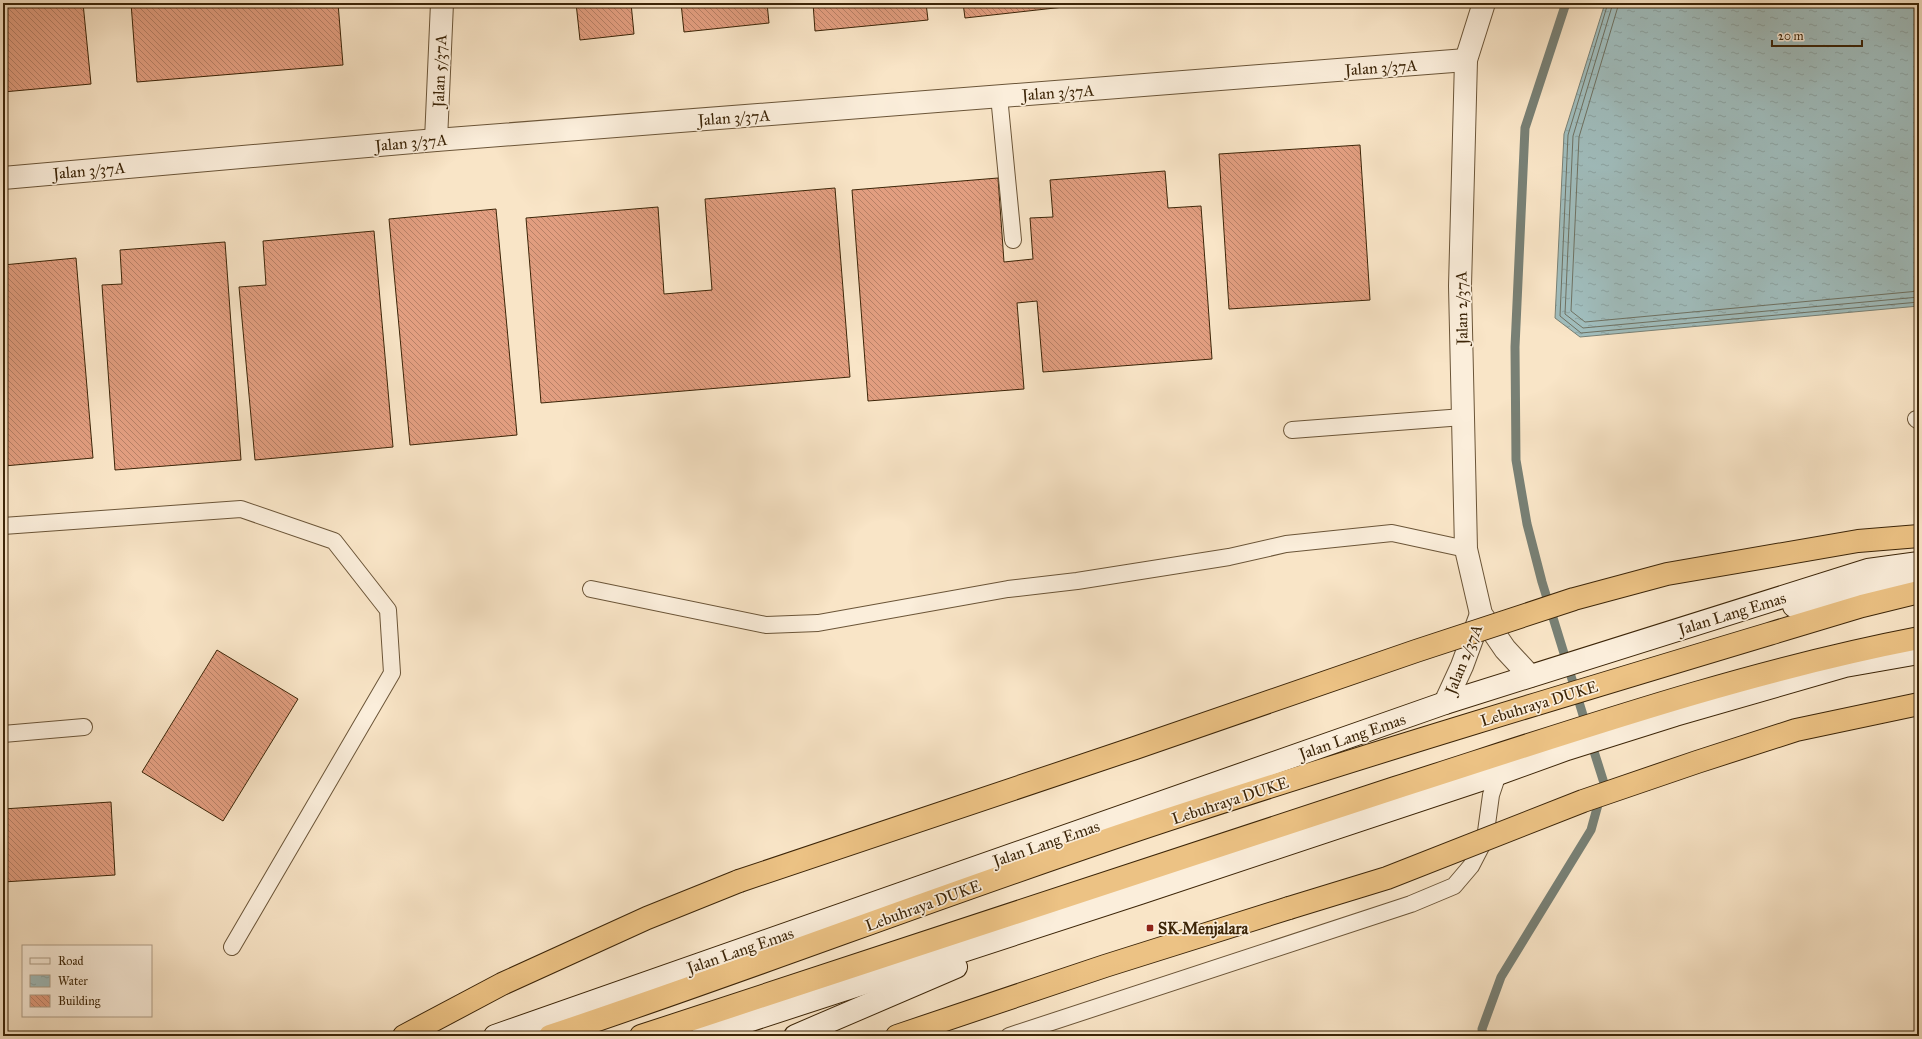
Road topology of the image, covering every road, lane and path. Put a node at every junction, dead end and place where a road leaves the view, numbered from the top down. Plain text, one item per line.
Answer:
1 (442, 3) edge
2 (1484, 3) edge
3 (1466, 60) junction
4 (999, 96) junction
5 (436, 140) junction
6 (3, 178) edge
7 (1013, 240) dead end
8 (1463, 417) junction
9 (1292, 430) dead end
10 (3, 526) edge
11 (1919, 536) edge
12 (1466, 549) junction
13 (1919, 563) edge
14 (1919, 582) edge
15 (591, 590) dead end
16 (1919, 592) edge
17 (1481, 614) junction
18 (1695, 625) junction
19 (1919, 638) edge
20 (1919, 653) edge
21 (1539, 673) junction
22 (1445, 703) junction
23 (1919, 704) edge
24 (84, 727) dead end
25 (3, 734) edge
26 (1498, 774) junction
27 (1088, 910) junction
28 (232, 947) dead end
29 (404, 1036) edge
30 (494, 1036) edge
31 (550, 1036) edge
32 (641, 1036) edge
33 (702, 1036) edge
34 (795, 1036) edge
35 (897, 1036) edge
36 (1009, 1036) edge

1 - 5 main road, Jalan 5/37A
2 - 3 main road, Jalan 2/37A
3 - 4 main road, Jalan 3/37A
3 - 8 main road, Jalan 2/37A
4 - 5 main road, Jalan 3/37A
4 - 7 lane
5 - 6 main road, Jalan 3/37A
8 - 9 lane
8 - 12 main road, Jalan 2/37A
10 - 28 lane
11 - 29 highway, bridge
12 - 15 lane
12 - 17 main road, Jalan 2/37A
13 - 18 main road, Jalan Lang Emas
14 - 18 main road
16 - 31 highway, Lebuhraya DUKE
17 - 21 main road, Jalan 2/37A
17 - 22 main road, Jalan 2/37A
18 - 21 main road, Jalan Lang Emas
19 - 32 highway, Lebuhraya DUKE
20 - 26 main road
21 - 22 main road, Jalan Lang Emas
22 - 30 main road, Jalan Lang Emas
23 - 35 highway, bridge
24 - 25 lane
26 - 27 main road
26 - 36 lane
27 - 33 main road
27 - 34 main road

